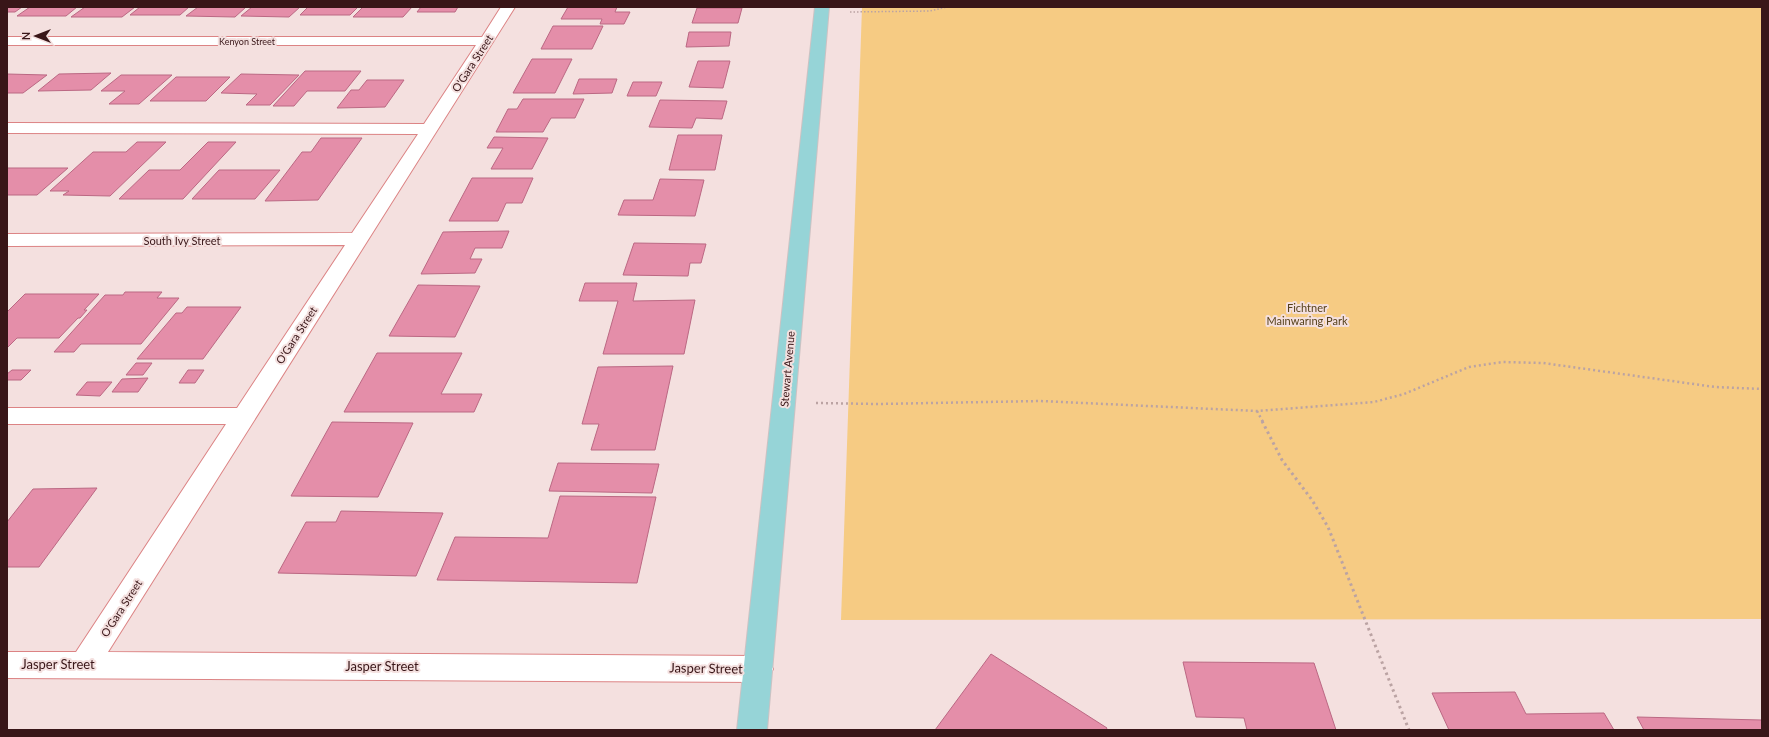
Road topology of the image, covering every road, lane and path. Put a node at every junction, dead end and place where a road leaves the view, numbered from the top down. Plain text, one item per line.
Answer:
1 (508, 7) edge
2 (947, 7) edge
3 (821, 9) edge
4 (486, 40) junction
5 (7, 41) edge
6 (7, 128) edge
7 (429, 128) junction
8 (358, 239) junction
9 (7, 240) edge
10 (1762, 389) edge
11 (784, 403) junction
12 (1257, 411) junction
13 (7, 416) edge
14 (245, 416) junction
15 (7, 664) edge
16 (85, 664) junction
17 (758, 669) junction
18 (752, 730) edge
19 (1409, 730) edge

1 - 4 street, O'Gara Street
2 - 3 path
3 - 11 main road, Stewart Avenue
4 - 5 street, Kenyon Street
4 - 7 street, O'Gara Street
6 - 7 street
7 - 8 street, O'Gara Street
8 - 9 street, South Ivy Street
8 - 14 street, O'Gara Street
10 - 12 path
11 - 12 path
11 - 17 main road, Stewart Avenue
12 - 19 path
13 - 14 street
14 - 16 street, O'Gara Street
15 - 16 street, Jasper Street
16 - 17 street, Jasper Street
17 - 18 main road, Stewart Avenue

